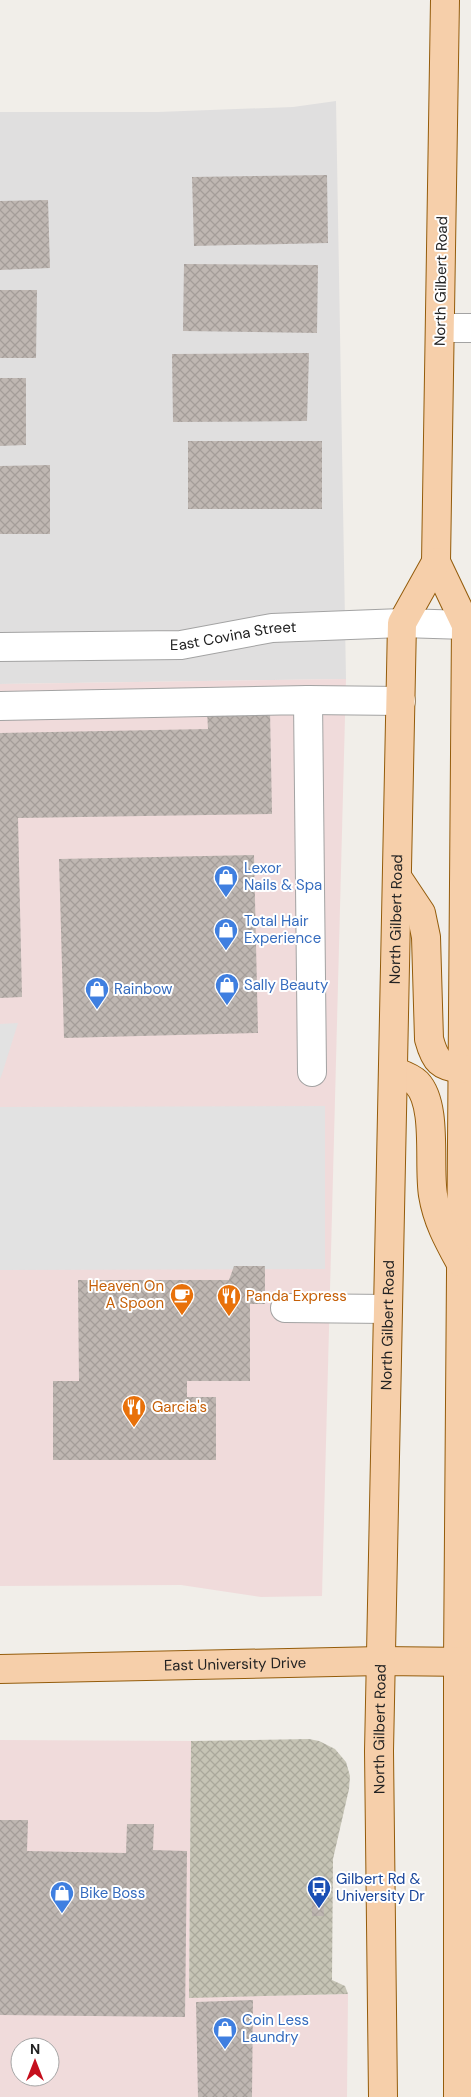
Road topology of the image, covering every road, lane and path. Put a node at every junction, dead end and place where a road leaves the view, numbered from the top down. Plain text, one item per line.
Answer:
1 (445, 0) edge
2 (440, 328) junction
3 (471, 328) edge
4 (436, 562) junction
5 (402, 623) junction
6 (466, 625) junction
7 (0, 647) edge
8 (308, 700) junction
9 (400, 701) junction
10 (0, 706) edge
11 (397, 877) junction
12 (463, 1069) junction
13 (393, 1071) junction
14 (312, 1072) dead end
15 (462, 1266) junction
16 (286, 1308) dead end
17 (388, 1309) junction
18 (381, 1660) junction
19 (465, 1662) edge
20 (0, 1669) edge
21 (383, 2097) edge
22 (458, 2097) edge

1 - 2 main road, North Gilbert Road
2 - 3 street
2 - 4 main road, North Gilbert Road
4 - 5 main road, North Gilbert Road
4 - 6 main road, North Gilbert Road
5 - 6 street, East Covina Street
5 - 7 street, East Covina Street
5 - 9 main road, North Gilbert Road
6 - 12 main road, North Gilbert Road
8 - 9 street
8 - 10 street
8 - 14 street
9 - 11 main road, North Gilbert Road
11 - 12 main road
11 - 13 main road, North Gilbert Road
12 - 15 main road, North Gilbert Road
13 - 15 main road
13 - 17 main road, North Gilbert Road
15 - 19 main road, North Gilbert Road
16 - 17 street
17 - 18 main road, North Gilbert Road
18 - 19 main road, East University Drive
18 - 20 main road, East University Drive
18 - 21 main road, North Gilbert Road
19 - 22 main road, North Gilbert Road

